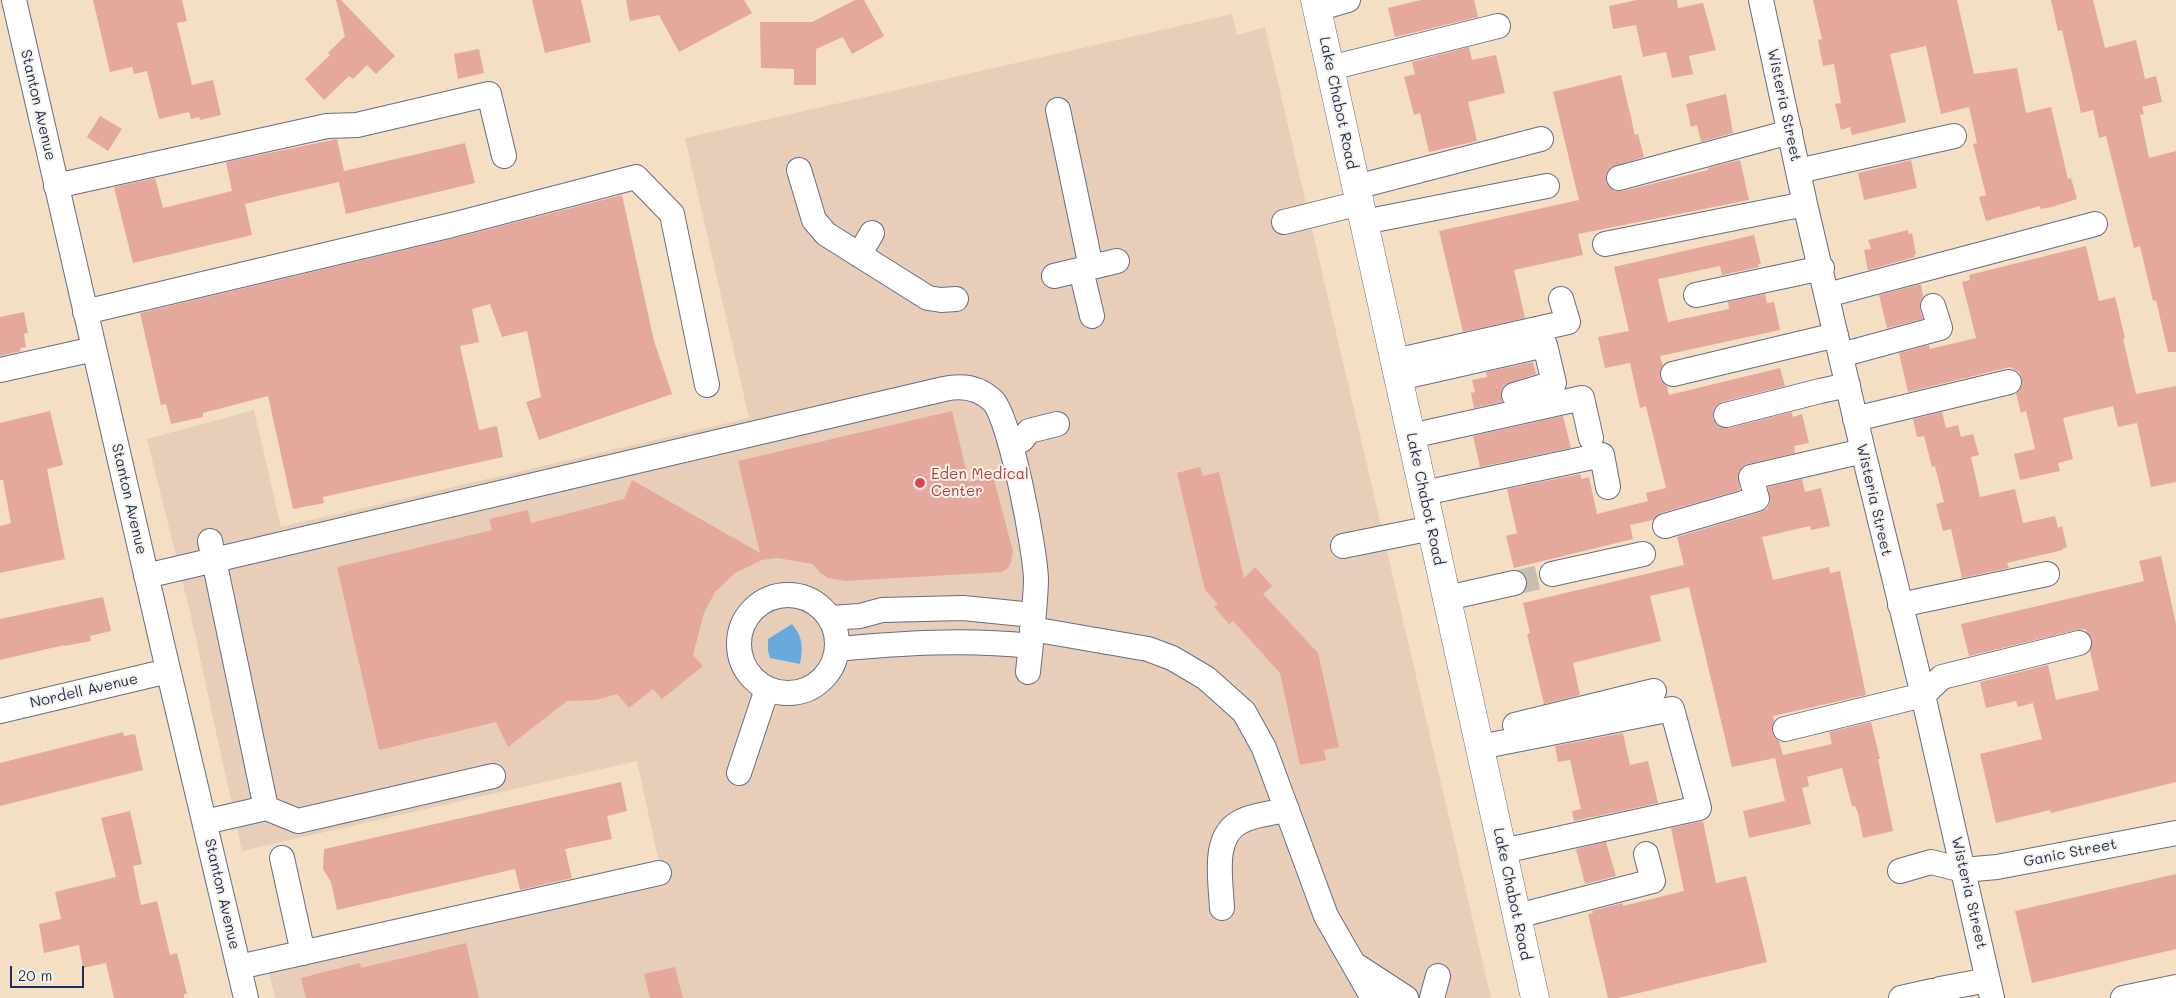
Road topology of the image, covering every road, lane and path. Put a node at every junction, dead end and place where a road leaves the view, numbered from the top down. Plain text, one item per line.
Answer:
1 (14, 0) edge
2 (1348, 0) edge
3 (1765, 1) edge
4 (1316, 4) edge
5 (1498, 26) dead end
6 (1330, 68) junction
7 (1058, 110) dead end
8 (1790, 132) junction
9 (1954, 136) dead end
10 (1541, 139) dead end
11 (504, 156) dead end
12 (799, 170) dead end
13 (1798, 171) junction
14 (1619, 178) dead end
15 (56, 186) junction
16 (1547, 186) dead end
17 (1360, 204) junction
18 (1805, 204) junction
19 (1284, 222) dead end
20 (2095, 224) dead end
21 (872, 233) dead end
22 (1605, 244) dead end
23 (859, 255) junction
24 (1116, 261) dead end
25 (1086, 268) junction
26 (1822, 268) junction
27 (1054, 276) dead end
28 (1696, 295) dead end
29 (1827, 295) junction
30 (956, 299) dead end
31 (1561, 299) dead end
32 (1933, 306) dead end
33 (85, 312) junction
34 (1092, 316) dead end
35 (1839, 345) junction
36 (94, 350) junction
37 (0, 370) edge
38 (1397, 370) junction
39 (1673, 374) dead end
40 (2009, 382) dead end
41 (707, 385) dead end
42 (1848, 385) junction
43 (1514, 395) dead end
44 (1726, 415) dead end
45 (1855, 419) junction
46 (1059, 432) dead end
47 (1411, 436) junction
48 (1591, 438) dead end
49 (1016, 441) junction
50 (1863, 451) junction
51 (1608, 487) dead end
52 (1424, 493) junction
53 (1664, 526) dead end
54 (1432, 528) junction
55 (1343, 546) dead end
56 (211, 550) junction
57 (1642, 554) dead end
58 (1552, 574) tunnel mouth
59 (2048, 574) dead end
60 (146, 576) junction
61 (1514, 582) tunnel mouth
62 (1447, 598) junction
63 (1900, 605) junction
64 (831, 618) junction
65 (1032, 630) junction
66 (2079, 643) dead end
67 (838, 648) junction
68 (168, 671) junction
69 (1028, 672) dead end
70 (767, 689) junction
71 (1654, 691) dead end
72 (1923, 695) junction
73 (0, 711) edge
74 (1785, 729) dead end
75 (1478, 740) junction
76 (739, 773) dead end
77 (493, 776) dead end
78 (266, 808) junction
79 (1287, 809) junction
80 (205, 822) junction
81 (2176, 833) edge
82 (1503, 851) junction
83 (1646, 854) dead end
84 (282, 858) dead end
85 (1963, 870) junction
86 (1900, 871) dead end
87 (659, 873) dead end
88 (1222, 908) dead end
89 (1517, 916) junction
90 (303, 953) junction
91 (1353, 963) junction
92 (239, 968) junction
93 (2176, 986) edge
94 (1990, 989) edge
95 (246, 998) edge
96 (1373, 998) edge
97 (1406, 998) edge
98 (1535, 998) edge
99 (1901, 998) edge
100 (2123, 998) edge

1 - 15 street, Stanton Avenue
2 - 4 street
3 - 8 street, Wisteria Street
4 - 6 main road, Lake Chabot Road
5 - 6 street
6 - 17 main road, Lake Chabot Road
7 - 25 street
8 - 13 street, Wisteria Street
8 - 14 street
9 - 13 street
10 - 17 street
11 - 15 street
12 - 23 street
13 - 18 street, Wisteria Street
15 - 33 street, Stanton Avenue
16 - 17 street
17 - 19 street
17 - 38 main road, Lake Chabot Road
18 - 22 street
18 - 26 street, Wisteria Street
20 - 29 street
21 - 23 street
23 - 30 street
24 - 25 street
25 - 27 street
25 - 34 street
26 - 28 street
26 - 29 street, Wisteria Street
29 - 35 street, Wisteria Street
31 - 38 street
32 - 35 street
33 - 36 street, Stanton Avenue
33 - 41 street
35 - 39 street
35 - 42 street, Wisteria Street
36 - 37 street
36 - 60 street, Stanton Avenue
38 - 43 street
38 - 47 main road, Lake Chabot Road
40 - 45 street
42 - 44 street
42 - 45 street, Wisteria Street
45 - 50 street, Wisteria Street
46 - 49 street
47 - 48 street
47 - 52 main road, Lake Chabot Road
49 - 56 street
49 - 65 street
50 - 53 street
50 - 63 street, Wisteria Street
51 - 52 street
52 - 54 main road, Lake Chabot Road
54 - 55 street
54 - 62 main road, Lake Chabot Road
56 - 60 street
56 - 78 street
57 - 58 street
59 - 63 street
60 - 68 street, Stanton Avenue
61 - 62 street
62 - 75 main road, Lake Chabot Road
63 - 72 street, Wisteria Street
64 - 65 street
64 - 67 street
64 - 70 street
65 - 67 street
65 - 69 street
65 - 79 street
66 - 72 street
67 - 70 street
68 - 73 street, Nordell Avenue
68 - 80 street, Stanton Avenue
70 - 76 street
71 - 75 street
72 - 74 street
72 - 85 street, Wisteria Street
75 - 82 main road, Lake Chabot Road
75 - 82 street
77 - 78 street
78 - 80 street
79 - 88 street
79 - 91 street
80 - 92 street, Stanton Avenue
81 - 85 street, Ganic Street
82 - 89 main road, Lake Chabot Road
83 - 89 street
84 - 90 street
85 - 86 street, Ganic Street
85 - 94 street, Wisteria Street
87 - 90 street
89 - 98 main road, Lake Chabot Road
90 - 92 street
91 - 96 street
91 - 97 street
92 - 95 street, Stanton Avenue
93 - 100 street
94 - 99 street

